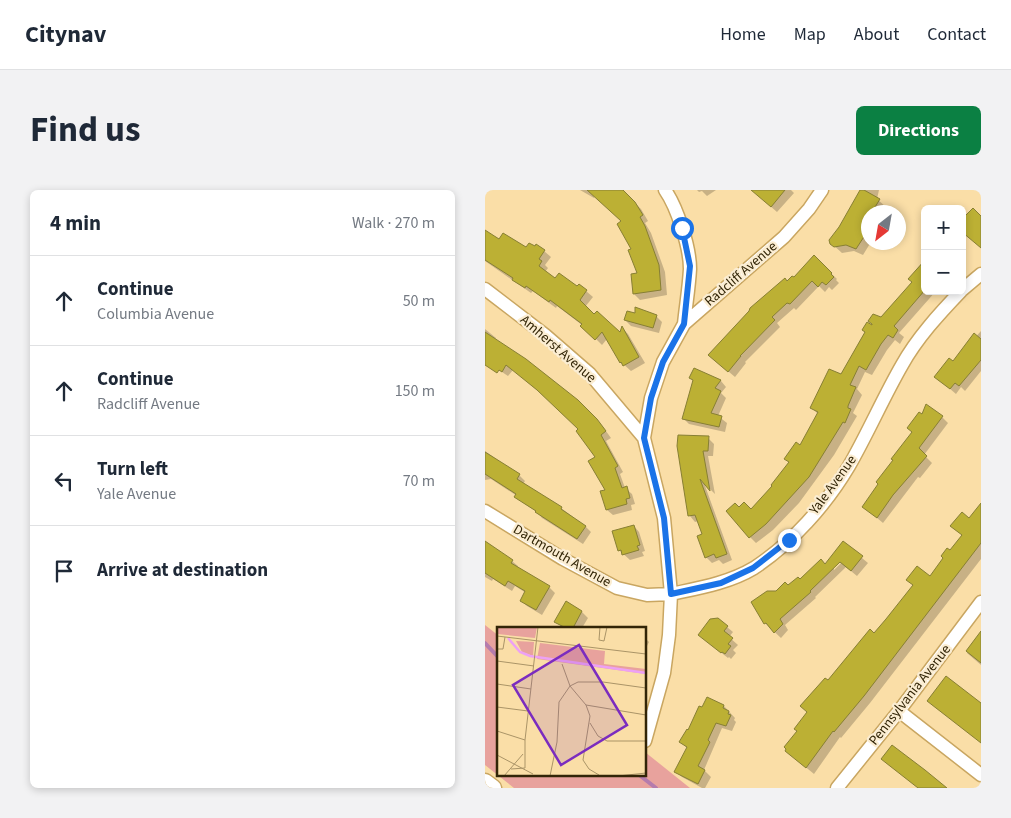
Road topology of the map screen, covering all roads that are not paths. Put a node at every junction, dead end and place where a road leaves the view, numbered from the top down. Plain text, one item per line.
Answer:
1 (665, 190) edge
2 (822, 190) edge
3 (981, 274) edge
4 (966, 286) edge
5 (485, 289) edge
6 (957, 295) edge
7 (684, 324) junction
8 (644, 438) junction
9 (485, 511) edge
10 (671, 594) junction
11 (981, 602) edge
12 (899, 711) junction
13 (646, 737) edge
14 (981, 775) edge
15 (485, 782) edge
16 (493, 788) edge
17 (837, 788) edge

1 - 7 street
2 - 7 street, Radcliff Avenue
3 - 4 street, Yale Avenue
5 - 8 street, Amherst Avenue
6 - 10 street, Yale Avenue
7 - 8 street, Radcliff Avenue
8 - 10 street, Radcliff Avenue
9 - 10 street, Dartmouth Avenue
10 - 13 street
11 - 12 street, Pennsylvania Avenue
12 - 14 street
12 - 17 street, Pennsylvania Avenue
15 - 16 street

